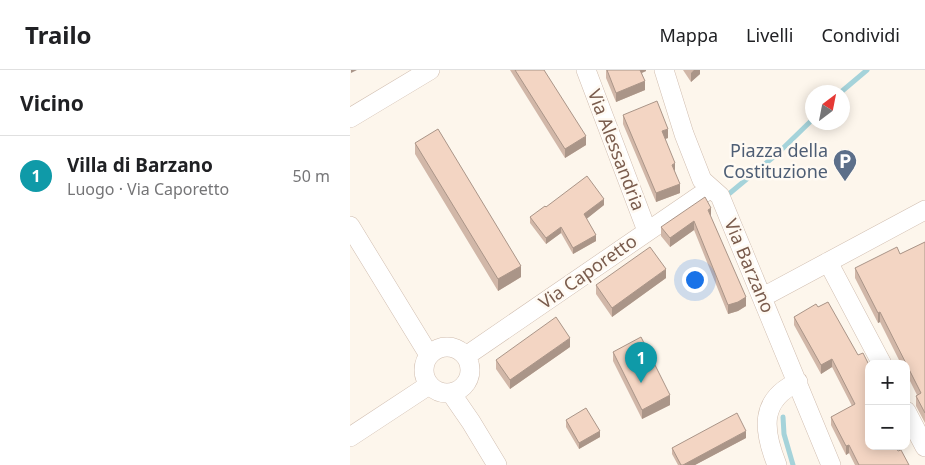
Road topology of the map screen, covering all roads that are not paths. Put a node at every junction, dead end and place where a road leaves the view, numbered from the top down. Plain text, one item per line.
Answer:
1 (430, 70) edge
2 (586, 70) edge
3 (664, 70) edge
4 (350, 118) edge
5 (711, 188) junction
6 (925, 210) edge
7 (350, 226) edge
8 (647, 231) junction
9 (828, 262) junction
10 (763, 297) junction
11 (433, 352) junction
12 (466, 356) junction
13 (880, 360) edge
14 (798, 382) junction
15 (429, 385) junction
16 (458, 390) junction
17 (910, 419) edge
18 (350, 437) edge
19 (925, 447) edge
20 (497, 465) edge
21 (777, 465) edge
22 (832, 465) edge

1 - 4 street
2 - 8 street, Via Alessandria
3 - 5 street, Via Barzano
5 - 8 street, Via Caporetto
5 - 10 street, Via Barzano
6 - 9 street
7 - 11 street
8 - 12 street, Via Caporetto
9 - 10 street
9 - 13 street
10 - 14 street, Via Barzano
11 - 12 street
11 - 15 street
12 - 16 street
14 - 21 street
14 - 22 street, Via Barzano
15 - 16 street
15 - 18 street
16 - 20 street
17 - 19 street

